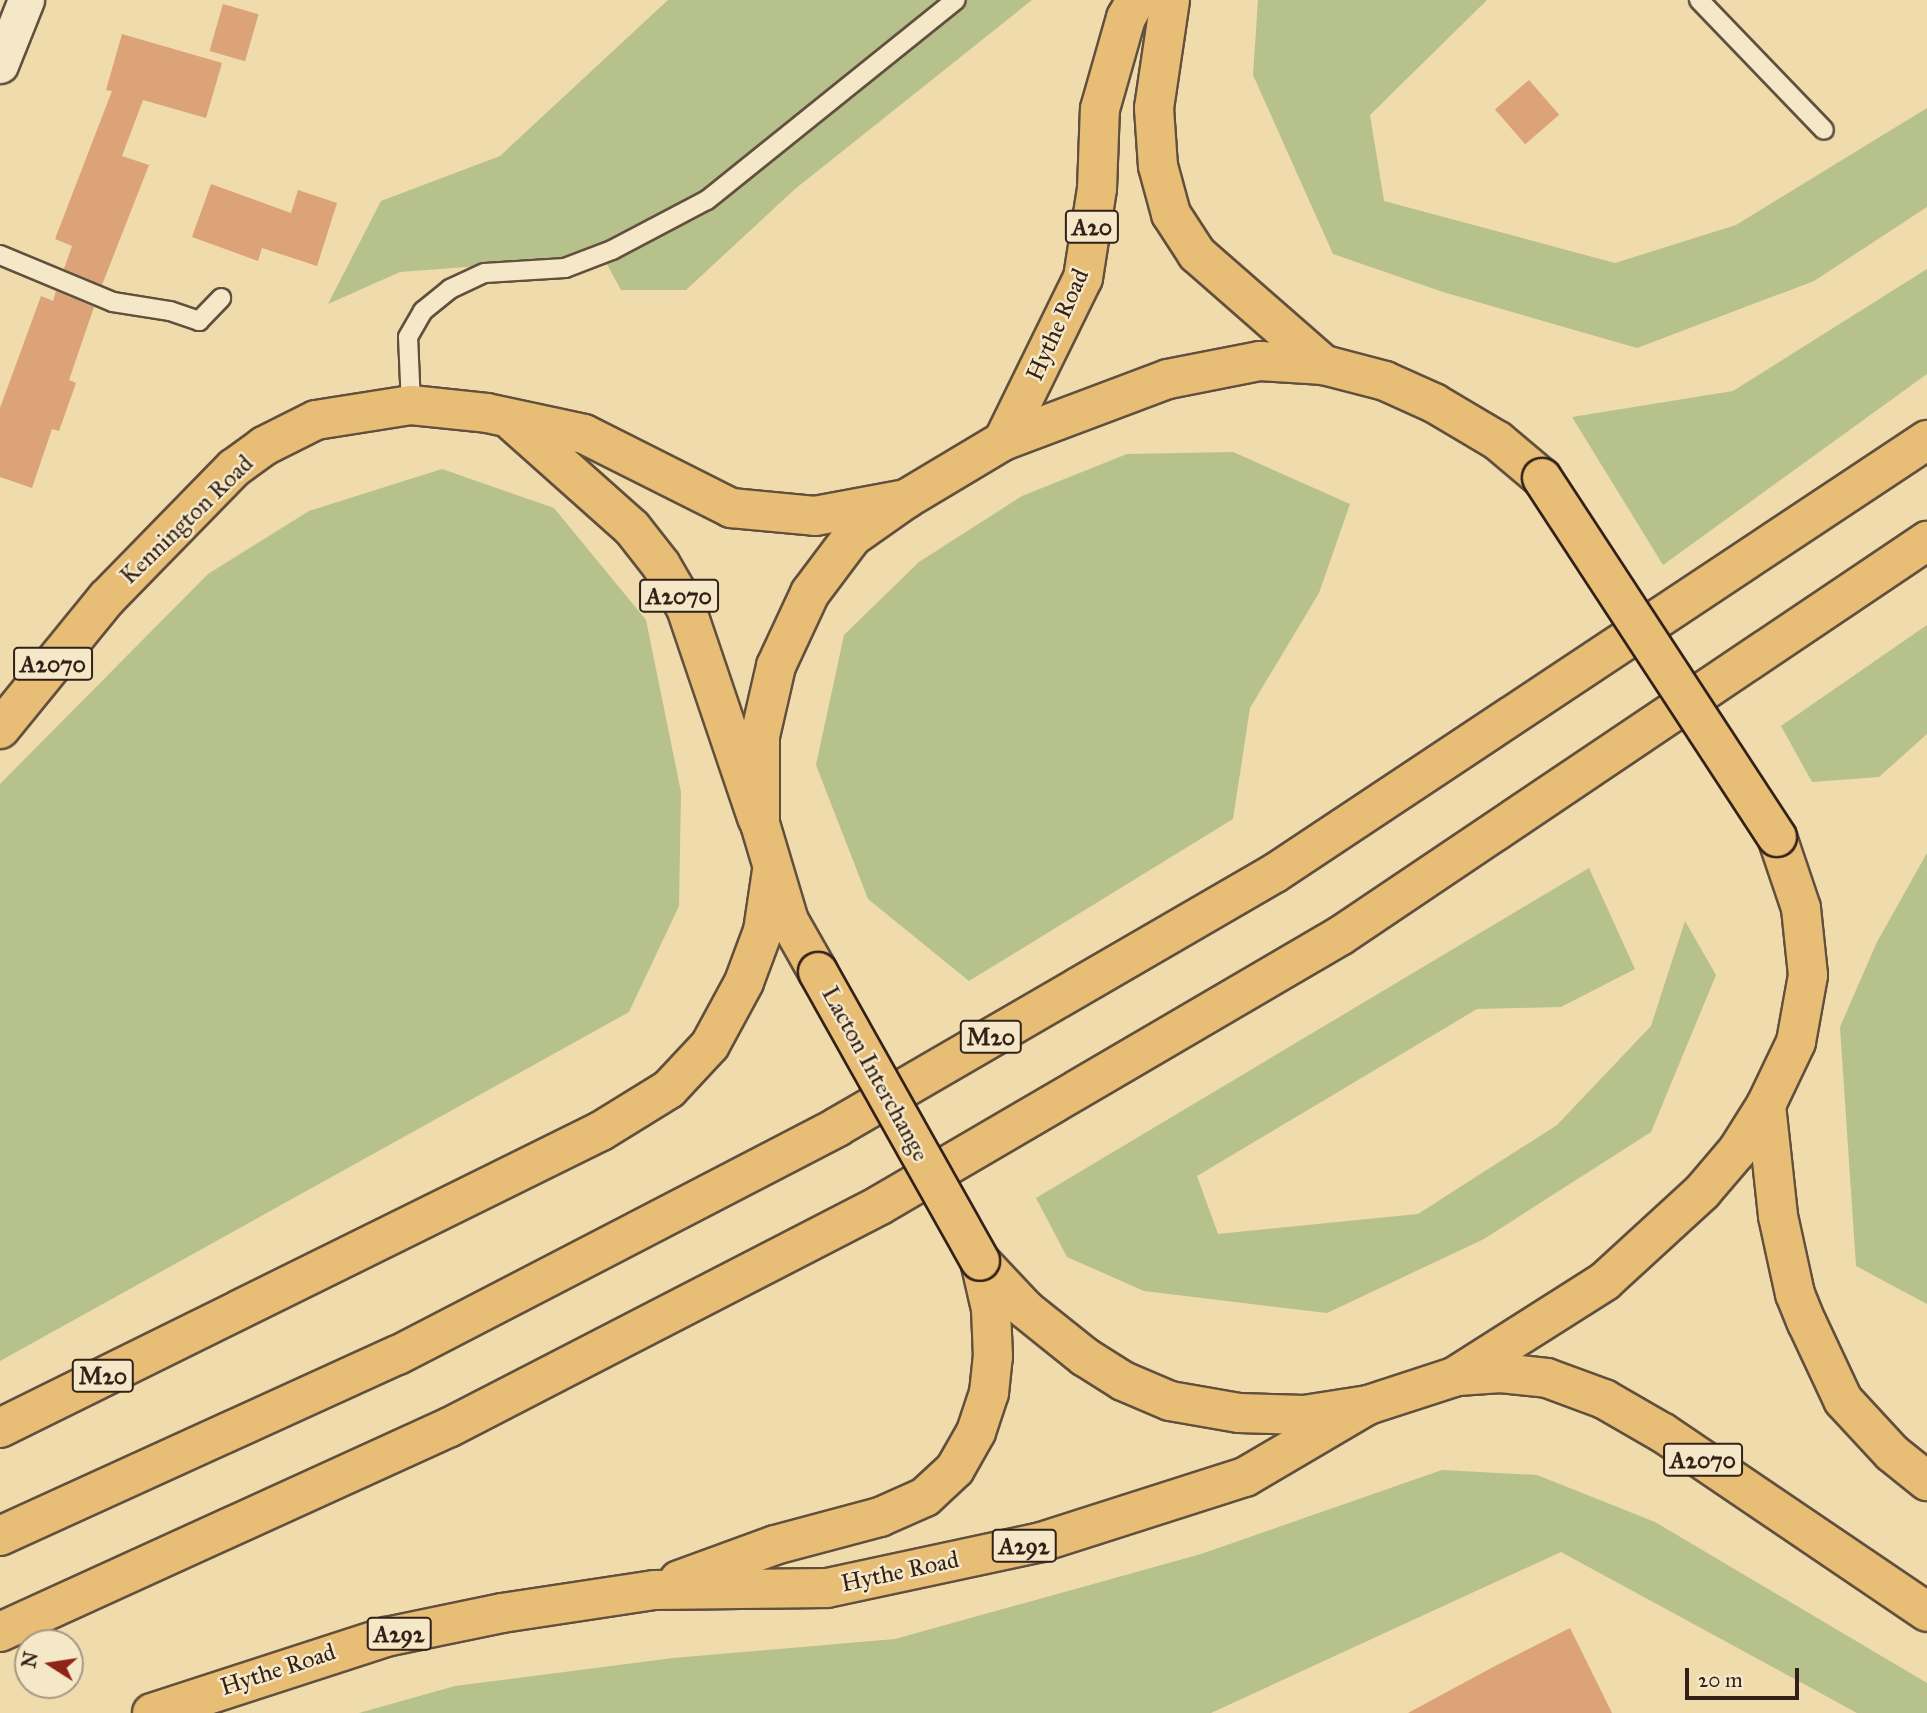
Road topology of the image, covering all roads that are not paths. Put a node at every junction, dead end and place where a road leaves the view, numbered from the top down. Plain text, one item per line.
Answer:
1 (26, 0) edge
2 (956, 0) edge
3 (1136, 0) edge
4 (1170, 0) edge
5 (1699, 0) edge
6 (1, 62) edge
7 (1824, 130) dead end
8 (0, 254) edge
9 (221, 298) dead end
10 (1324, 365) junction
11 (411, 405) junction
12 (513, 422) junction
13 (1927, 440) edge
14 (1003, 441) junction
15 (906, 499) junction
16 (1927, 541) edge
17 (0, 729) edge
18 (760, 824) junction
19 (772, 871) junction
20 (1766, 1105) junction
21 (980, 1261) junction
22 (1454, 1377) junction
23 (1368, 1405) junction
24 (0, 1428) edge
25 (1927, 1481) edge
26 (0, 1536) edge
27 (654, 1590) junction
28 (1927, 1612) edge
29 (0, 1632) edge
30 (152, 1713) edge

1 - 6 street
2 - 11 lane
3 - 14 main road, Hythe Road / A20
4 - 10 main road
5 - 7 lane
8 - 9 lane
10 - 14 main road, Lacton Interchange
10 - 20 main road, Lacton Interchange, bridge
11 - 12 main road, Kennington Road / A2070
11 - 17 main road, Kennington Road / A2070
12 - 15 main road, Kennington Road / A2070
12 - 18 main road, Kennington Road / A2070
13 - 26 main road, M20
14 - 15 main road, Lacton Interchange
15 - 18 main road, Lacton Interchange
16 - 29 main road
18 - 19 main road, Lacton Interchange
19 - 21 main road, Lacton Interchange, bridge
19 - 24 main road, M20
20 - 22 main road, Lacton Interchange
20 - 25 main road
21 - 23 main road, Lacton Interchange
21 - 27 main road, Hythe Road / A292
22 - 23 main road
22 - 28 main road, A2070
23 - 27 main road, Hythe Road / A292
27 - 30 main road, Hythe Road / A292

